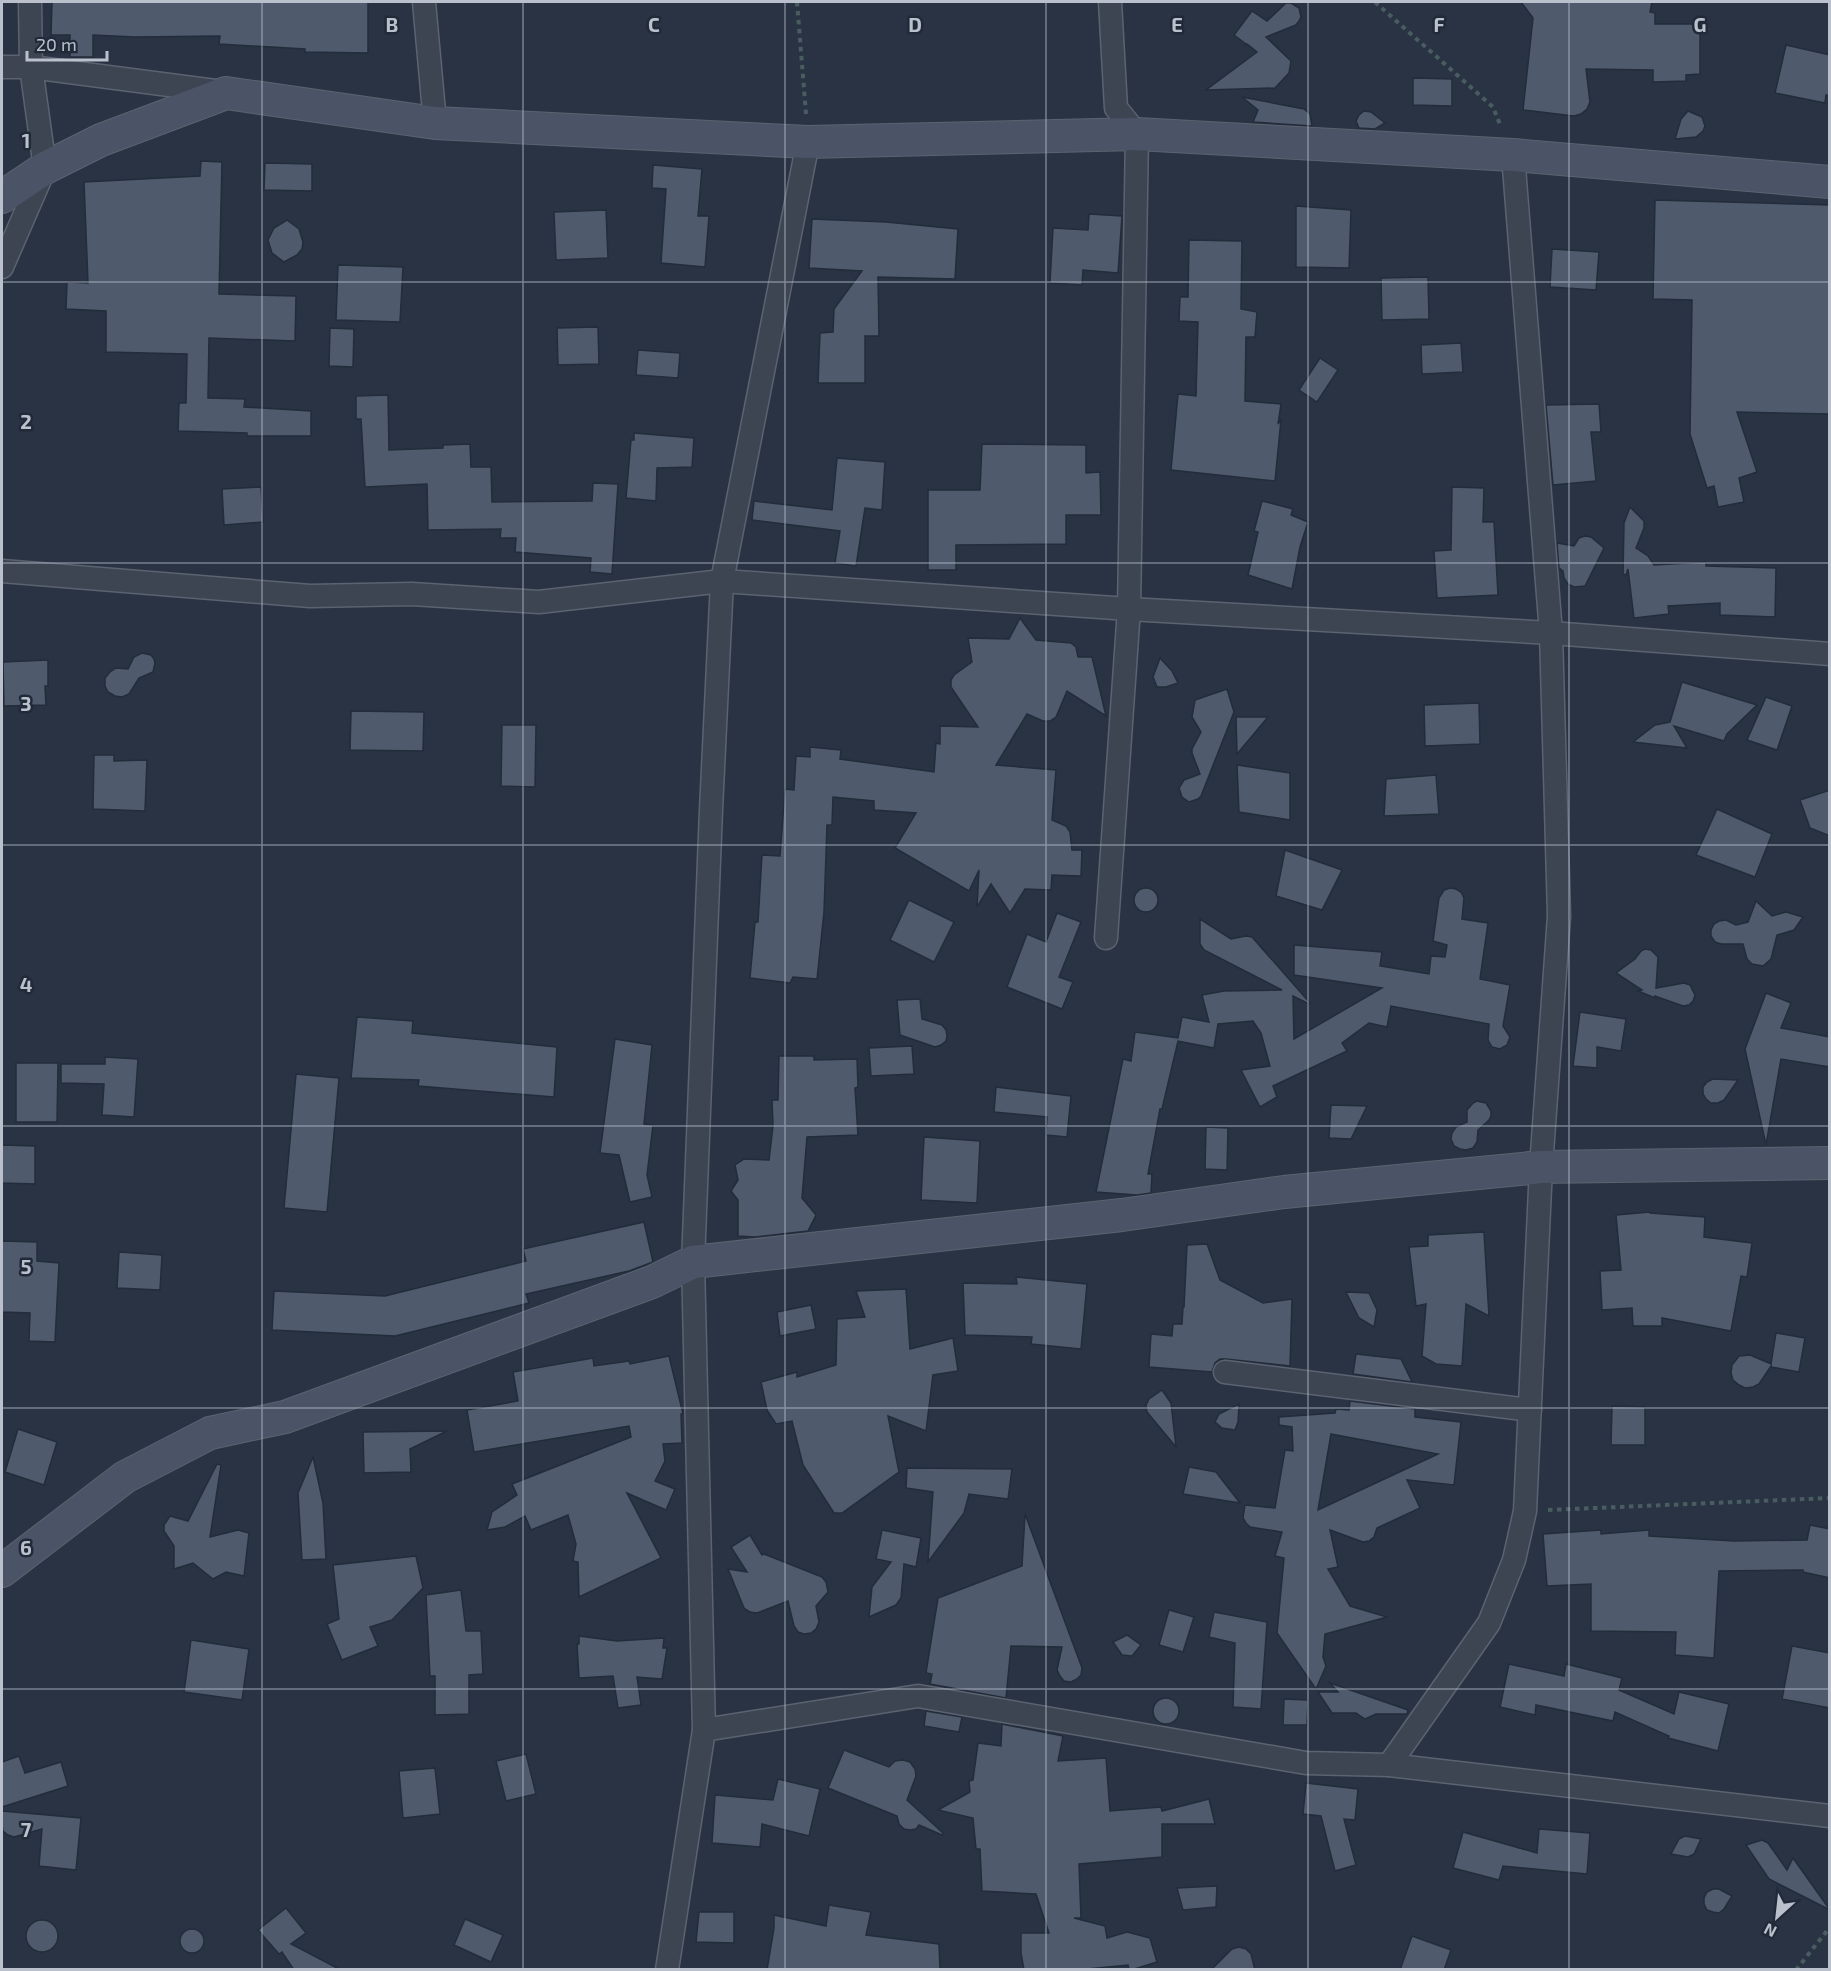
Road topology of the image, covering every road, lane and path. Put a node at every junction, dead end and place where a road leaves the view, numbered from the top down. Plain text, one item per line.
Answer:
1 (30, 2) edge
2 (424, 2) edge
3 (797, 2) edge
4 (1110, 2) edge
5 (1375, 2) edge
6 (31, 66) junction
7 (2, 67) edge
8 (226, 93) junction
9 (435, 123) junction
10 (1137, 134) junction
11 (808, 142) junction
12 (1513, 155) junction
13 (45, 168) junction
14 (1830, 182) edge
15 (2, 197) edge
16 (2, 267) edge
17 (2, 571) edge
18 (722, 581) junction
19 (1129, 609) junction
20 (1551, 633) junction
21 (1830, 654) edge
22 (1106, 938) dead end
23 (1830, 1163) edge
24 (1541, 1167) junction
25 (693, 1262) junction
26 (1225, 1372) dead end
27 (1530, 1410) junction
28 (1830, 1498) edge
29 (1525, 1511) junction
30 (2, 1571) edge
31 (704, 1730) junction
32 (1389, 1765) junction
33 (1830, 1816) edge
34 (1830, 1927) edge
35 (667, 1970) edge
36 (1796, 1970) edge

1 - 6 street
2 - 9 street
3 - 11 path
4 - 10 street
5 - 12 path
6 - 7 street
6 - 8 street
6 - 13 street
8 - 9 main road
8 - 13 main road
9 - 11 main road
10 - 11 main road
10 - 12 main road
10 - 19 street
11 - 18 street
12 - 14 main road
12 - 20 street
13 - 15 main road
13 - 16 street
17 - 18 street
18 - 19 street
18 - 25 street
19 - 20 street
19 - 22 street
20 - 21 street
20 - 24 street
23 - 24 main road
24 - 25 main road
24 - 27 street
25 - 30 main road
25 - 31 street
26 - 27 street
27 - 29 street
28 - 29 path
29 - 32 street
31 - 32 street
31 - 35 street
32 - 33 street
34 - 36 path

